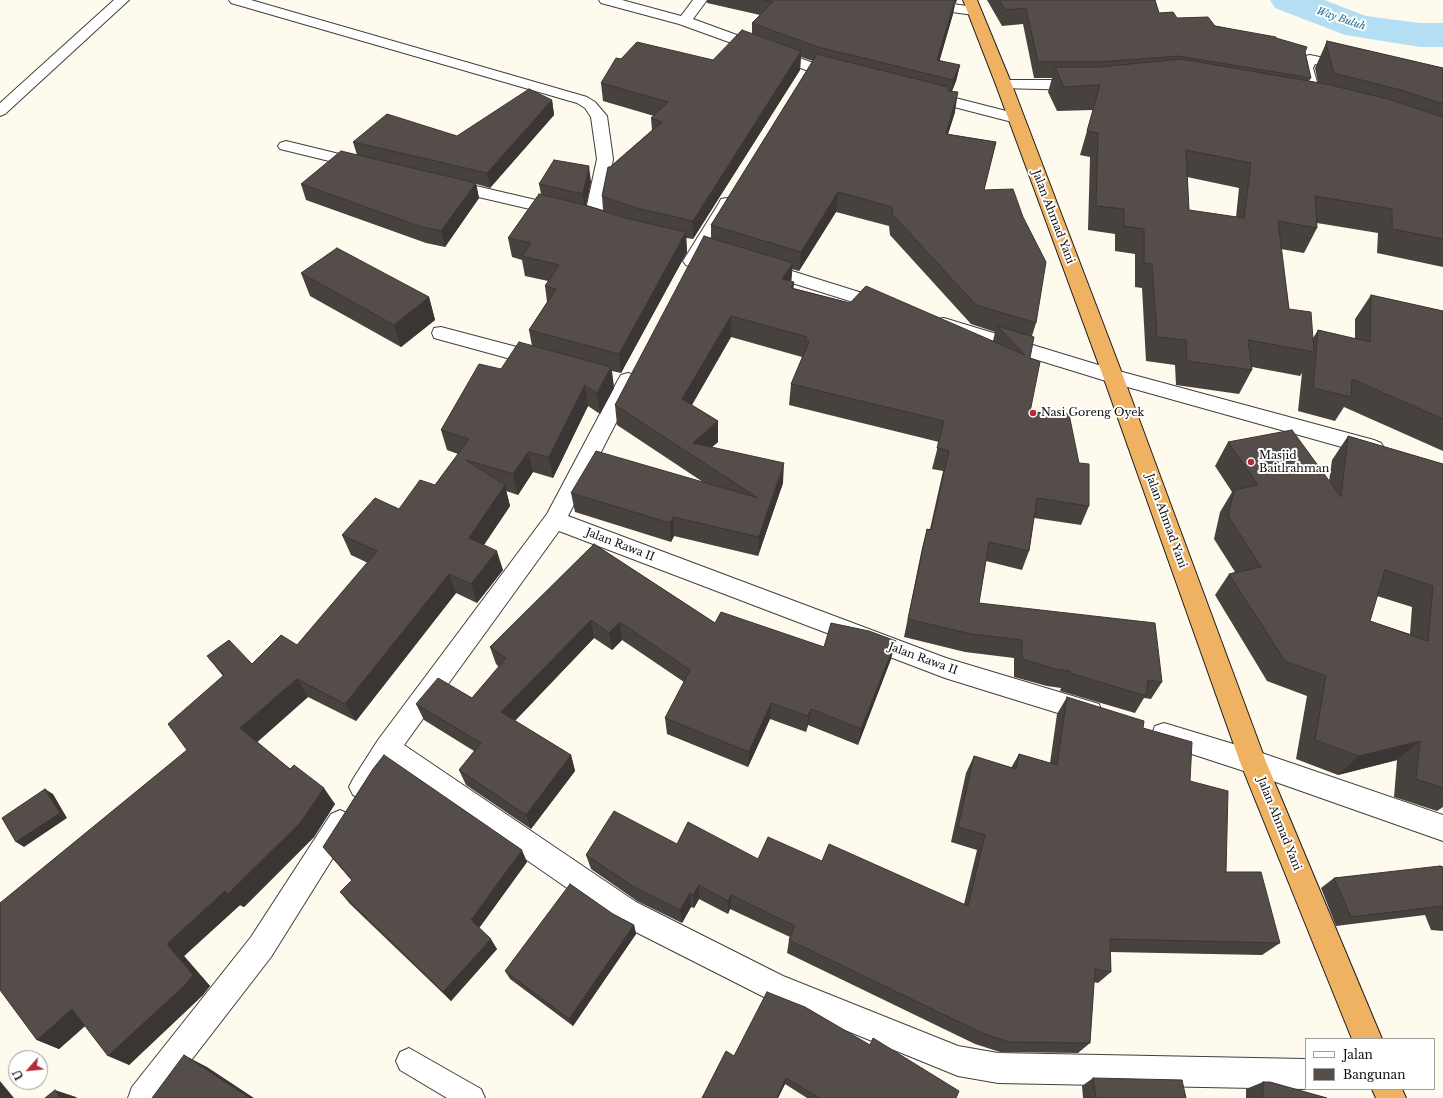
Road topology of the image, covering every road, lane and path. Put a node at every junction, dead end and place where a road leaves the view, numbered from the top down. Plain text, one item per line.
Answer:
1 (122, 0) edge
2 (236, 0) edge
3 (606, 0) edge
4 (700, 0) edge
5 (893, 0) edge
6 (972, 6) edge
7 (684, 21) junction
8 (811, 67) junction
9 (1364, 71) edge
10 (850, 77) edge
11 (1004, 85) junction
12 (1093, 85) edge
13 (799, 87) edge
14 (911, 92) edge
15 (1312, 102) edge
16 (0, 111) edge
17 (1016, 118) junction
18 (286, 146) dead end
19 (378, 168) edge
20 (432, 181) edge
21 (736, 188) edge
22 (744, 262) edge
23 (681, 282) edge
24 (902, 311) edge
25 (925, 318) edge
26 (441, 333) dead end
27 (637, 363) edge
28 (560, 365) edge
29 (1113, 376) junction
30 (1389, 452) edge
31 (555, 520) junction
32 (1110, 718) edge
33 (1140, 727) edge
34 (387, 748) junction
35 (1253, 762) junction
36 (1443, 828) edge
37 (1367, 1038) edge
38 (412, 1063) dead end
39 (1305, 1074) edge
40 (143, 1098) edge
41 (472, 1098) edge

1 - 16 street
2 - 20 street
3 - 7 street
4 - 7 street
5 - 6 street
6 - 11 highway, Jalan Ahmad Yani
7 - 8 street
8 - 10 street
8 - 13 street
9 - 15 street
11 - 12 street
11 - 17 highway, Jalan Ahmad Yani
14 - 17 street
17 - 29 highway, Jalan Ahmad Yani
18 - 19 street
21 - 23 street
22 - 24 street
25 - 29 street
26 - 28 street
27 - 31 street
29 - 30 street
29 - 35 highway, Jalan Ahmad Yani
31 - 32 street, Jalan Rawa II
31 - 34 street
33 - 35 street
34 - 39 street
34 - 40 street
35 - 36 street
35 - 37 highway, Jalan Ahmad Yani
38 - 41 lane

